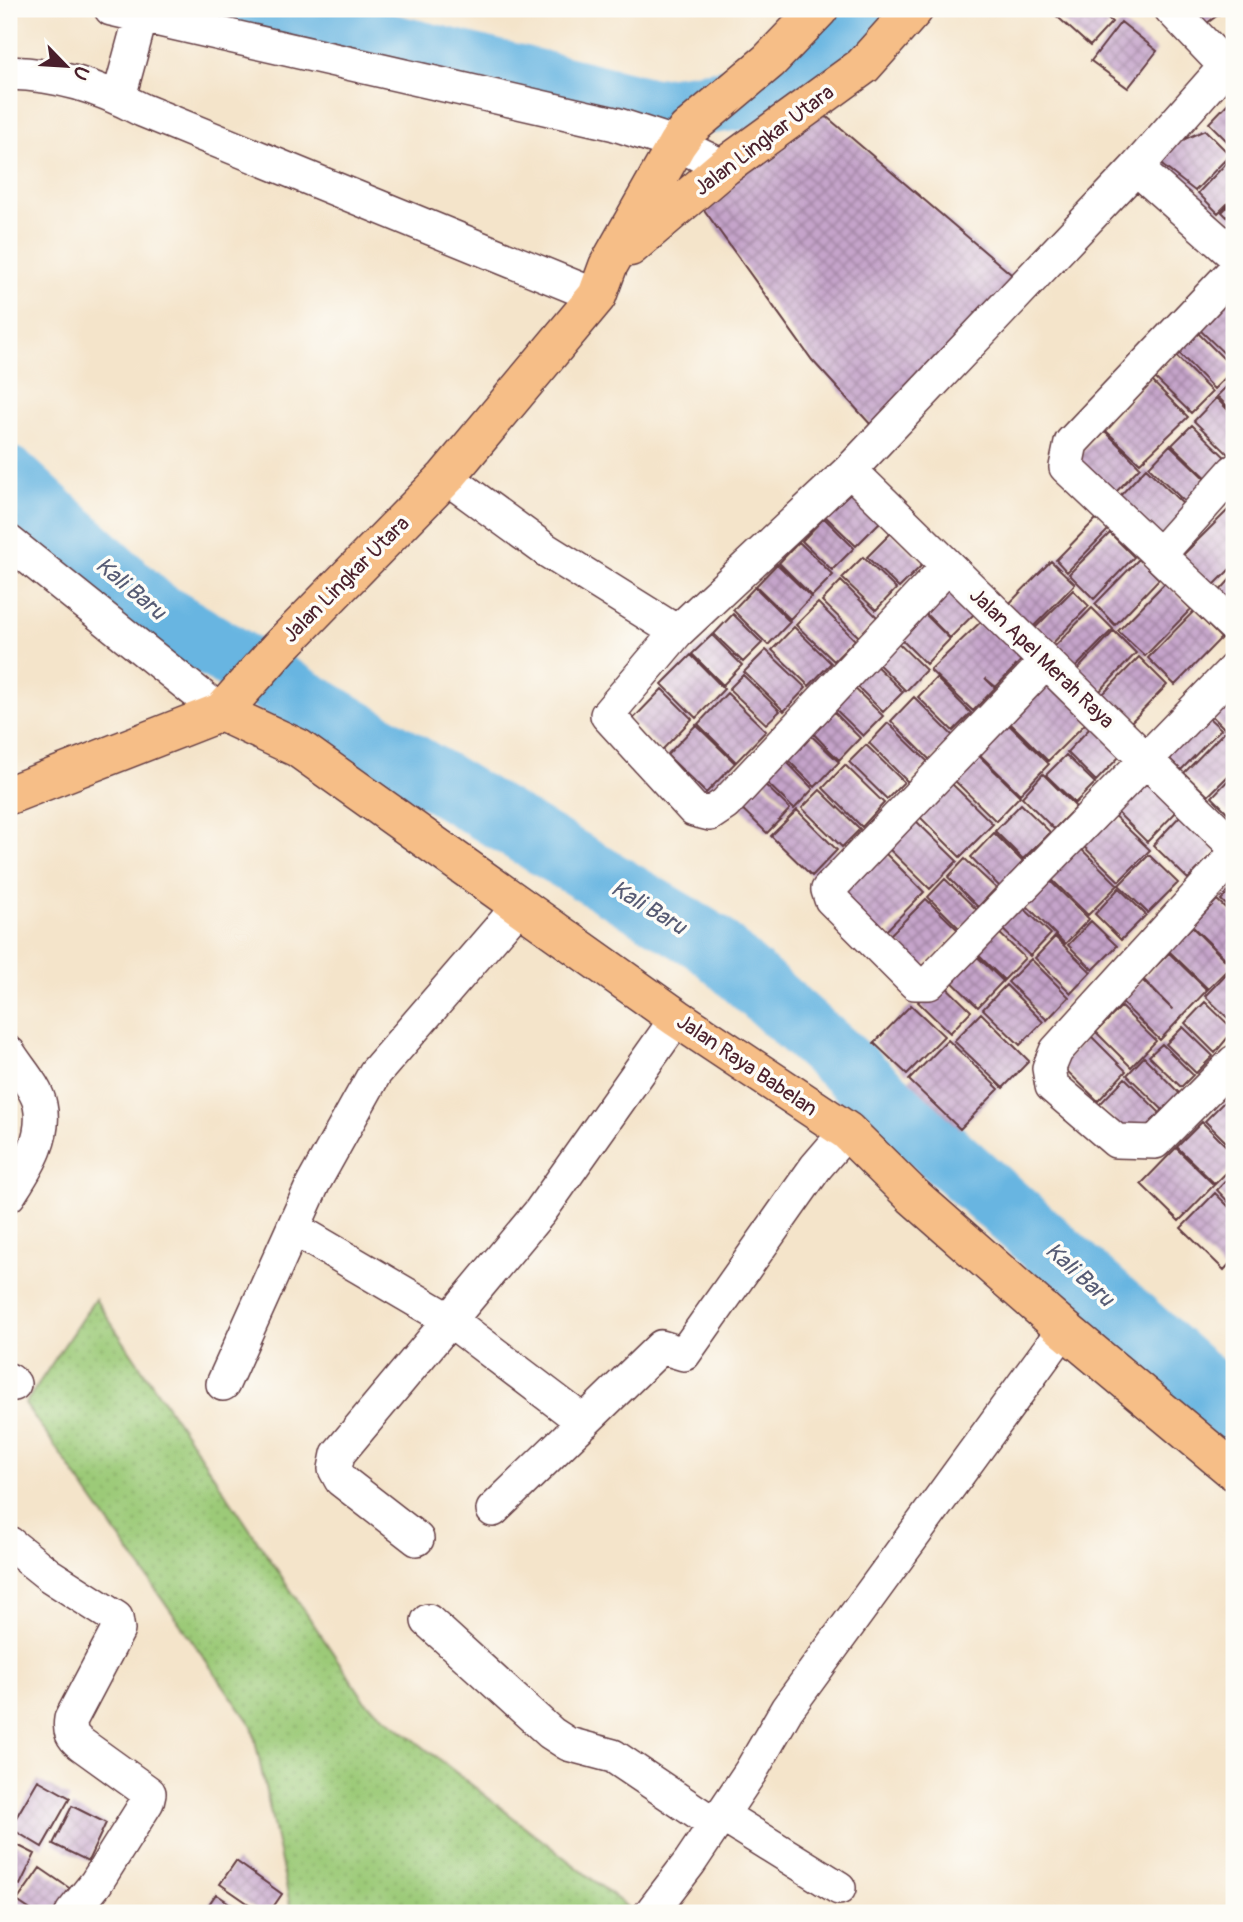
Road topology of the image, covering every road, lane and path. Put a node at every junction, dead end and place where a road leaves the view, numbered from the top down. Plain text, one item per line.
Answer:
1 (820, 9) edge
2 (914, 9) edge
3 (1171, 9) edge
4 (126, 12) edge
5 (1230, 71) edge
6 (9, 73) edge
7 (118, 97) junction
8 (682, 137) junction
9 (724, 167) junction
10 (1136, 169) junction
11 (1234, 255) edge
12 (1234, 271) edge
13 (602, 281) junction
14 (850, 470) junction
15 (1234, 471) edge
16 (446, 477) junction
17 (9, 542) edge
18 (1160, 554) junction
19 (948, 566) junction
20 (1234, 626) edge
21 (677, 632) junction
22 (1046, 662) junction
23 (1234, 669) edge
24 (224, 709) junction
25 (1148, 761) junction
26 (9, 795) edge
27 (1234, 845) edge
28 (1234, 855) edge
29 (520, 905) junction
30 (677, 1018) junction
31 (9, 1053) edge
32 (1234, 1062) edge
33 (847, 1131) junction
34 (9, 1195) edge
35 (293, 1228) junction
36 (450, 1320) junction
37 (1064, 1329) junction
38 (223, 1384) dead end
39 (584, 1422) junction
40 (1234, 1471) edge
41 (493, 1510) dead end
42 (417, 1539) dead end
43 (9, 1544) edge
44 (428, 1621) dead end
45 (717, 1819) junction
46 (839, 1888) dead end
47 (72, 1913) edge
48 (651, 1913) edge

1 - 8 main road, Jalan Lingkar Utara
2 - 9 main road, Jalan Lingkar Utara
3 - 5 street
4 - 7 street
4 - 8 street
5 - 10 street
6 - 7 street
7 - 13 street
8 - 9 street
8 - 13 main road, Jalan Lingkar Utara
9 - 13 main road, Jalan Lingkar Utara
10 - 11 street
10 - 14 street
12 - 18 street
13 - 16 main road, Jalan Lingkar Utara
14 - 19 street, Jalan Apel Merah Raya
14 - 21 street
15 - 18 street
16 - 21 street
16 - 24 main road, Jalan Lingkar Utara
17 - 24 street
18 - 20 street
19 - 21 street
19 - 22 street, Jalan Apel Merah Raya
22 - 25 street, Jalan Apel Merah Raya
22 - 25 street
23 - 25 street
24 - 26 main road, Jalan Lingkar Utara
24 - 29 main road, Jalan Raya Babelan
25 - 27 street, Jalan Apel Merah Raya
28 - 32 street
29 - 30 main road, Jalan Raya Babelan
29 - 35 street
30 - 33 main road, Jalan Raya Babelan
30 - 36 street
31 - 34 street
33 - 37 main road, Jalan Raya Babelan
33 - 39 street
35 - 36 street
35 - 38 street
36 - 39 street
36 - 42 street
37 - 40 main road, Jalan Raya Babelan
37 - 45 street
39 - 41 street
43 - 47 street
44 - 45 street
45 - 46 street
45 - 48 street

